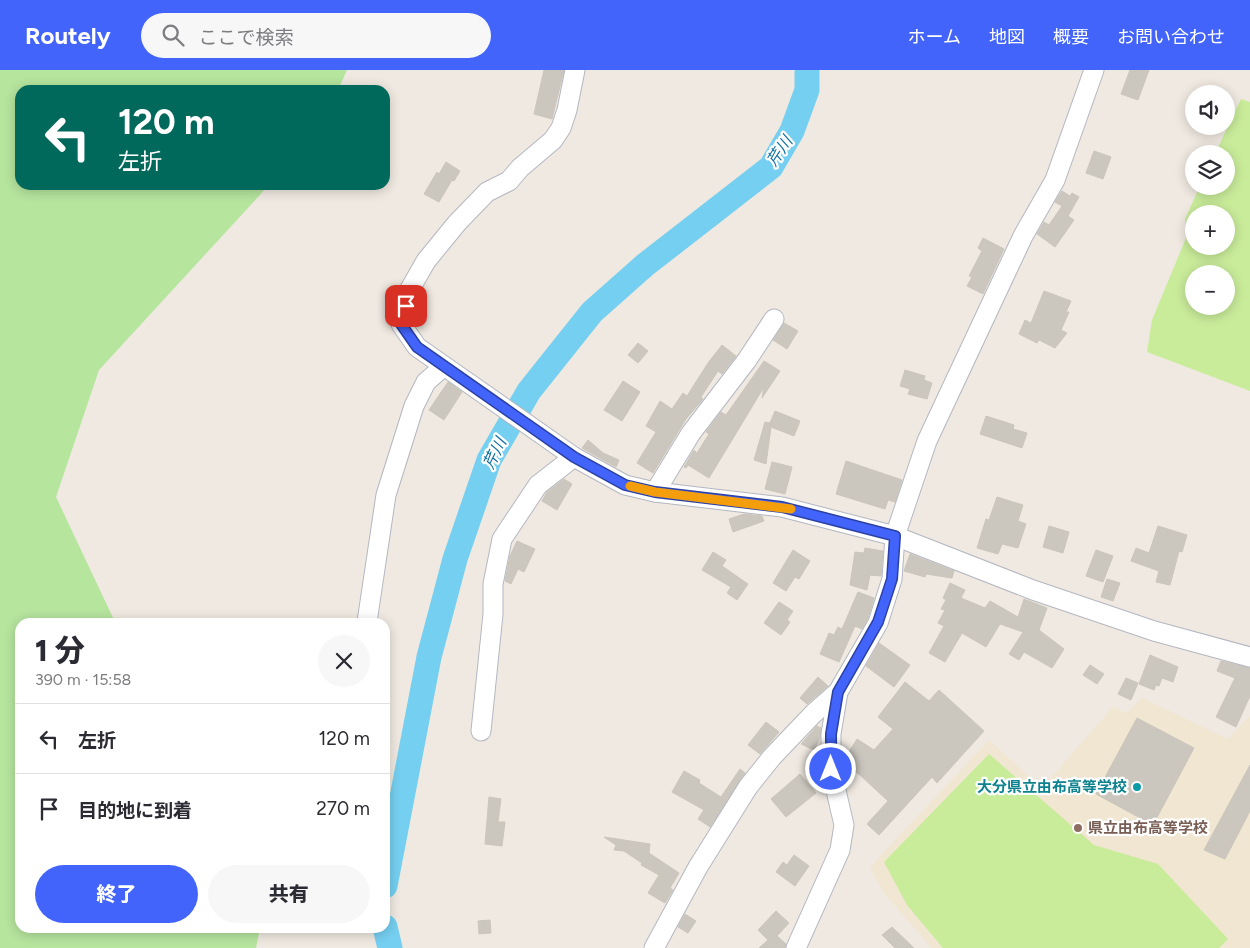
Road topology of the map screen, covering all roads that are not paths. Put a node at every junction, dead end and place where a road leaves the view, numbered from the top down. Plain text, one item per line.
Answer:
1 (576, 70) edge
2 (1094, 70) edge
3 (774, 319) dead end
4 (443, 367) junction
5 (568, 452) junction
6 (655, 492) junction
7 (895, 536) junction
8 (368, 618) edge
9 (1250, 657) edge
10 (838, 692) junction
11 (481, 731) dead end
12 (654, 948) edge
13 (796, 948) edge

1 - 4 street
2 - 7 street
3 - 6 street
4 - 5 street
4 - 8 street
5 - 6 street
5 - 11 street
6 - 7 street
7 - 9 street
7 - 10 street
10 - 12 street
10 - 13 street

